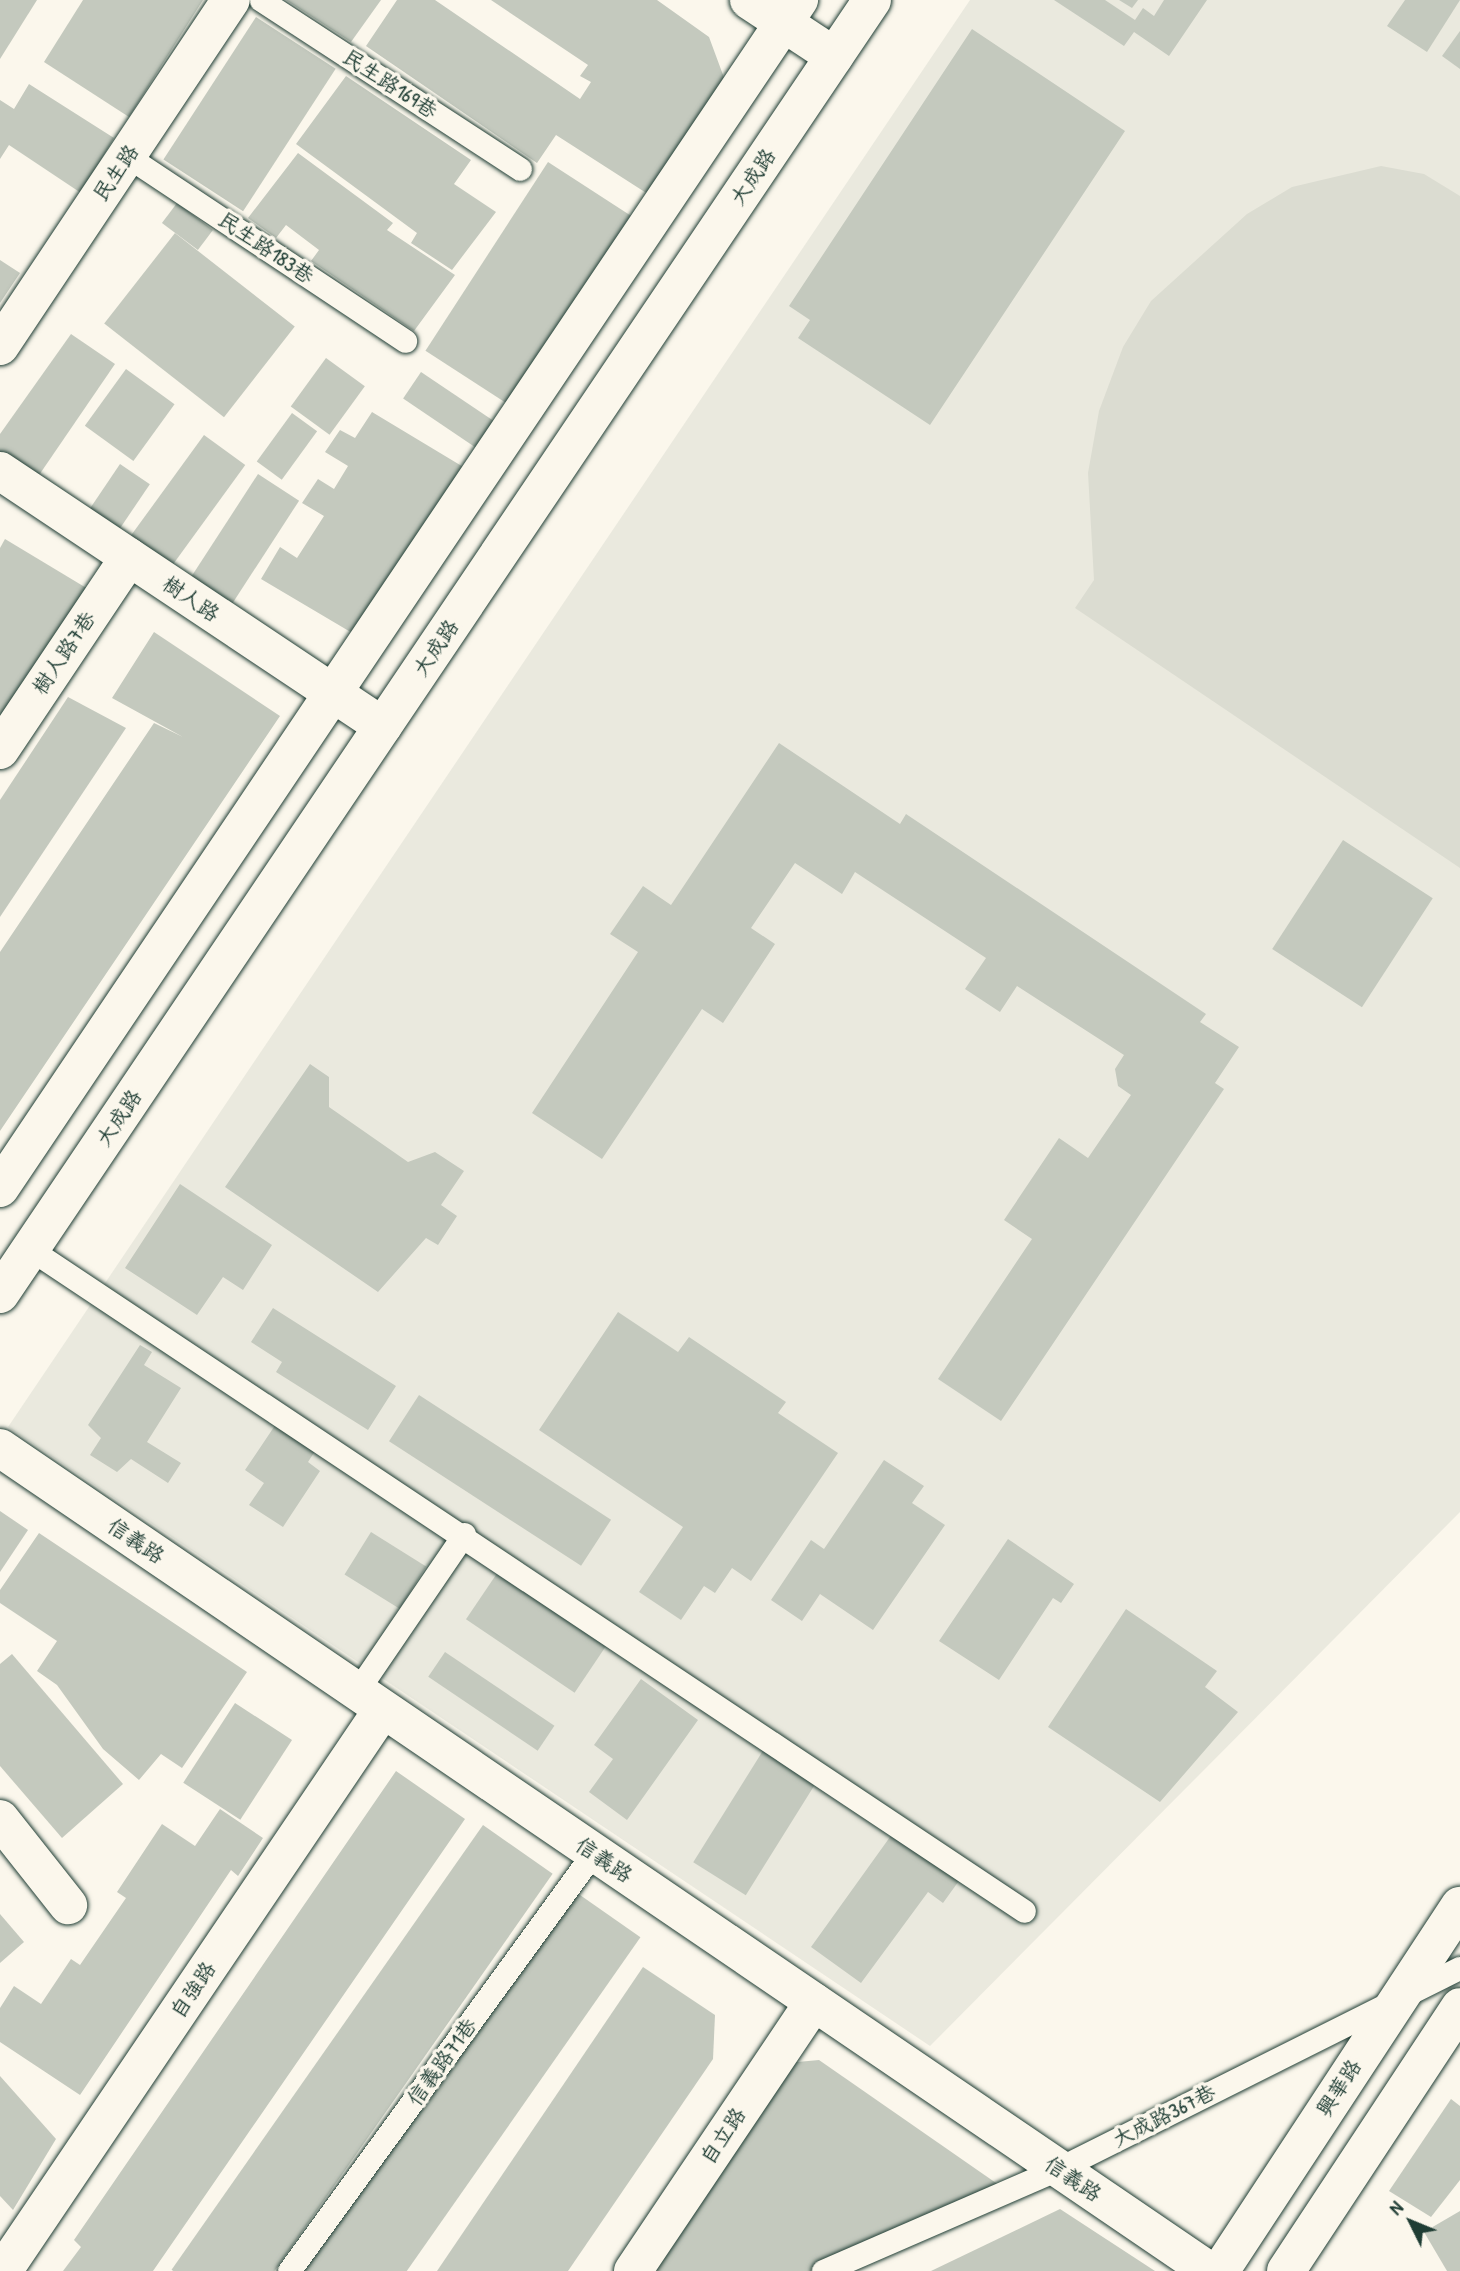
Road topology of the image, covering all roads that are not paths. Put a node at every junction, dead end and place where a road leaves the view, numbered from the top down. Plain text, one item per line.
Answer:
1 (231, 0) edge
2 (261, 0) edge
3 (749, 0) edge
4 (872, 0) edge
5 (791, 12) edge
6 (834, 57) junction
7 (127, 156) junction
8 (520, 169) dead end
9 (405, 341) dead end
10 (0, 346) edge
11 (0, 471) edge
12 (129, 557) junction
13 (332, 694) junction
14 (383, 726) junction
15 (0, 750) edge
16 (0, 1188) edge
17 (30, 1249) junction
18 (0, 1294) edge
19 (0, 1448) edge
20 (464, 1534) junction
21 (370, 1700) junction
22 (0, 1819) edge
23 (594, 1852) junction
24 (68, 1906) dead end
25 (1460, 1906) edge
26 (1024, 1911) dead end
27 (1460, 1968) edge
28 (1397, 1998) junction
29 (814, 2002) junction
30 (1460, 2007) edge
31 (1058, 2169) junction
32 (865, 2262) edge
33 (3, 2271) edge
34 (289, 2271) edge
35 (633, 2271) edge
36 (823, 2271) edge
37 (1209, 2271) edge
38 (1220, 2271) edge
39 (1286, 2271) edge

1 - 7 street, 民生路
2 - 8 lane, 民生路169巷
3 - 5 street
4 - 6 street, 大成路
5 - 6 street
5 - 13 street
6 - 14 street, 大成路
7 - 9 lane, 民生路183巷
7 - 10 street, 民生路
11 - 12 street, 樹人路
12 - 13 street, 樹人路
12 - 15 street, 樹人路7巷
13 - 14 street, 樹人路
13 - 16 street
14 - 17 street, 大成路
17 - 18 street, 大成路
17 - 20 lane
19 - 21 street, 信義路
20 - 21 lane
20 - 26 lane
21 - 23 street, 信義路
21 - 33 street, 自強路
22 - 24 street
23 - 29 street, 信義路
23 - 34 lane, 信義路71巷
25 - 28 street, 興華路
27 - 28 lane, 大成路367巷
28 - 31 lane, 大成路367巷
28 - 38 street, 興華路
29 - 31 street, 信義路
29 - 35 street, 自立路
30 - 39 street
31 - 32 lane, 大成路367巷
31 - 37 street, 信義路
32 - 36 lane, 大成路367巷

